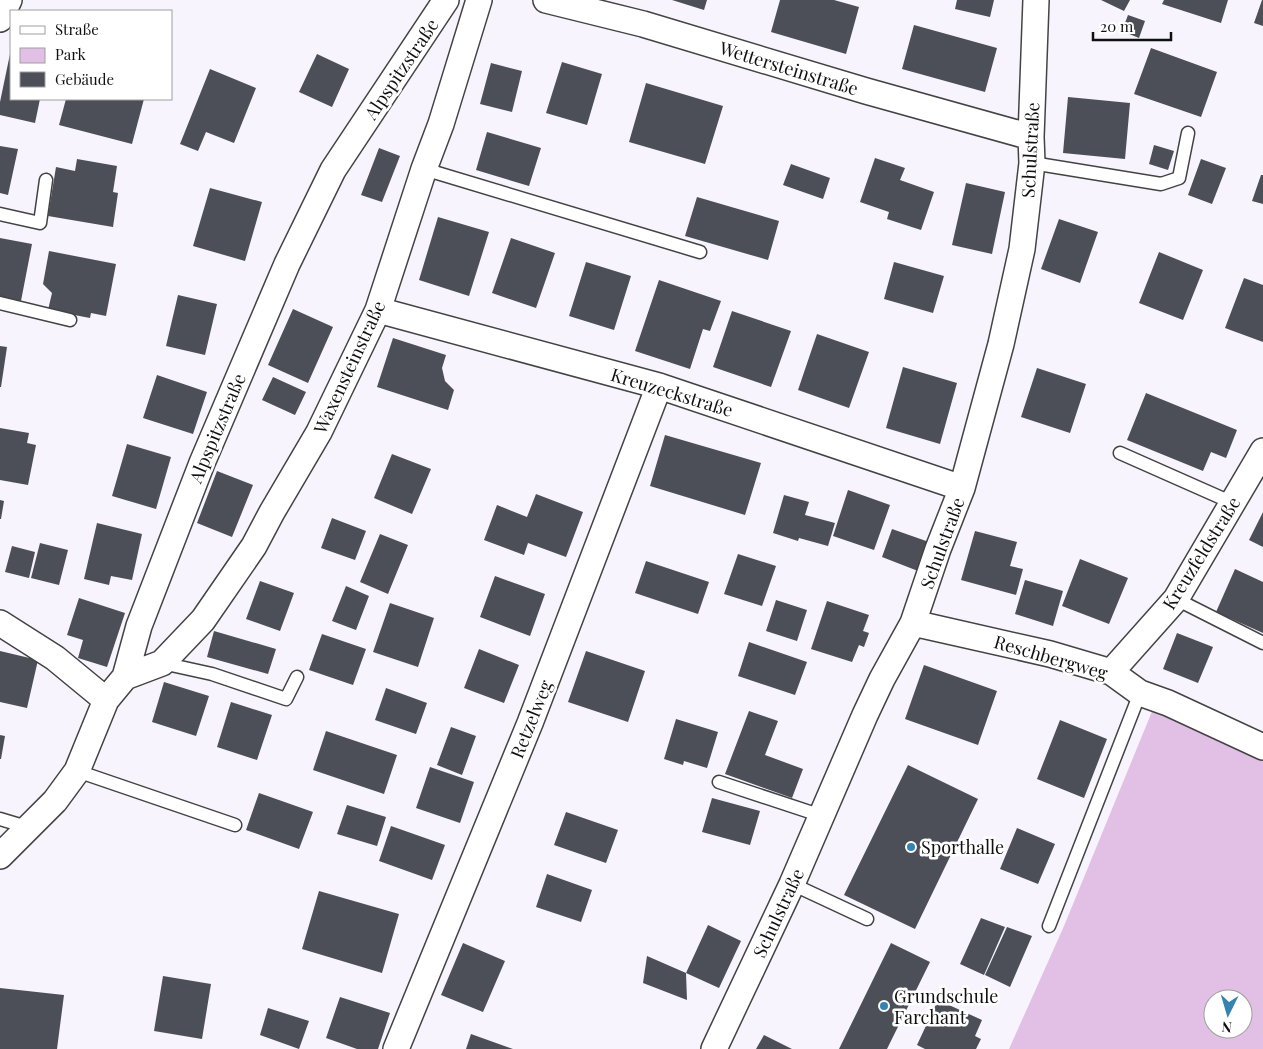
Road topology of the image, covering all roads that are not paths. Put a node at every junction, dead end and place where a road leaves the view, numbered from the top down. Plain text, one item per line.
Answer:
1 (8, 0) edge
2 (446, 0) edge
3 (479, 0) edge
4 (546, 0) edge
5 (1036, 0) edge
6 (0, 19) edge
7 (1188, 133) dead end
8 (1031, 136) junction
9 (1032, 163) junction
10 (424, 170) junction
11 (46, 180) dead end
12 (0, 214) edge
13 (700, 252) dead end
14 (0, 303) edge
15 (378, 310) junction
16 (70, 320) dead end
17 (659, 386) junction
18 (1263, 451) edge
19 (1120, 453) dead end
20 (962, 488) junction
21 (1233, 504) junction
22 (1176, 599) junction
23 (0, 623) edge
24 (913, 623) junction
25 (1263, 643) edge
26 (162, 663) junction
27 (1111, 672) junction
28 (125, 677) junction
29 (297, 677) dead end
30 (1140, 693) junction
31 (106, 700) junction
32 (1263, 747) edge
33 (77, 771) junction
34 (719, 782) dead end
35 (822, 816) junction
36 (0, 819) edge
37 (235, 825) dead end
38 (30, 828) junction
39 (0, 856) edge
40 (792, 884) junction
41 (867, 919) dead end
42 (1049, 926) dead end
43 (396, 1049) edge
44 (714, 1049) edge

1 - 6 street
2 - 28 street, Alpspitzstraße
3 - 10 street, Waxensteinstraße
4 - 8 street, Wettersteinstraße
5 - 8 street, Schulstraße
7 - 9 lane
8 - 9 street, Schulstraße
9 - 20 street, Schulstraße
10 - 13 lane
10 - 15 street, Waxensteinstraße
11 - 12 lane
14 - 16 lane
15 - 17 street, Kreuzeckstraße
15 - 26 street, Waxensteinstraße
17 - 20 street, Kreuzeckstraße
17 - 43 street, Retzelweg
18 - 21 street, Kreuzfeldstraße
19 - 21 lane
20 - 24 street, Schulstraße
21 - 22 street, Kreuzfeldstraße
22 - 25 lane
22 - 27 street, Kreuzfeldstraße
23 - 31 street
24 - 27 street, Reschbergweg
24 - 35 street, Schulstraße
26 - 28 street, Waxensteinstraße
26 - 29 lane
27 - 30 street, Reschbergweg
28 - 31 street, Alpspitzstraße
30 - 32 street, Reschbergweg
30 - 42 lane
31 - 33 street, Alpspitzstraße
33 - 37 lane
33 - 38 street, Alpspitzstraße
34 - 35 lane
35 - 40 street, Schulstraße
36 - 38 lane
38 - 39 street, Alpspitzstraße
40 - 41 lane
40 - 44 street, Schulstraße

